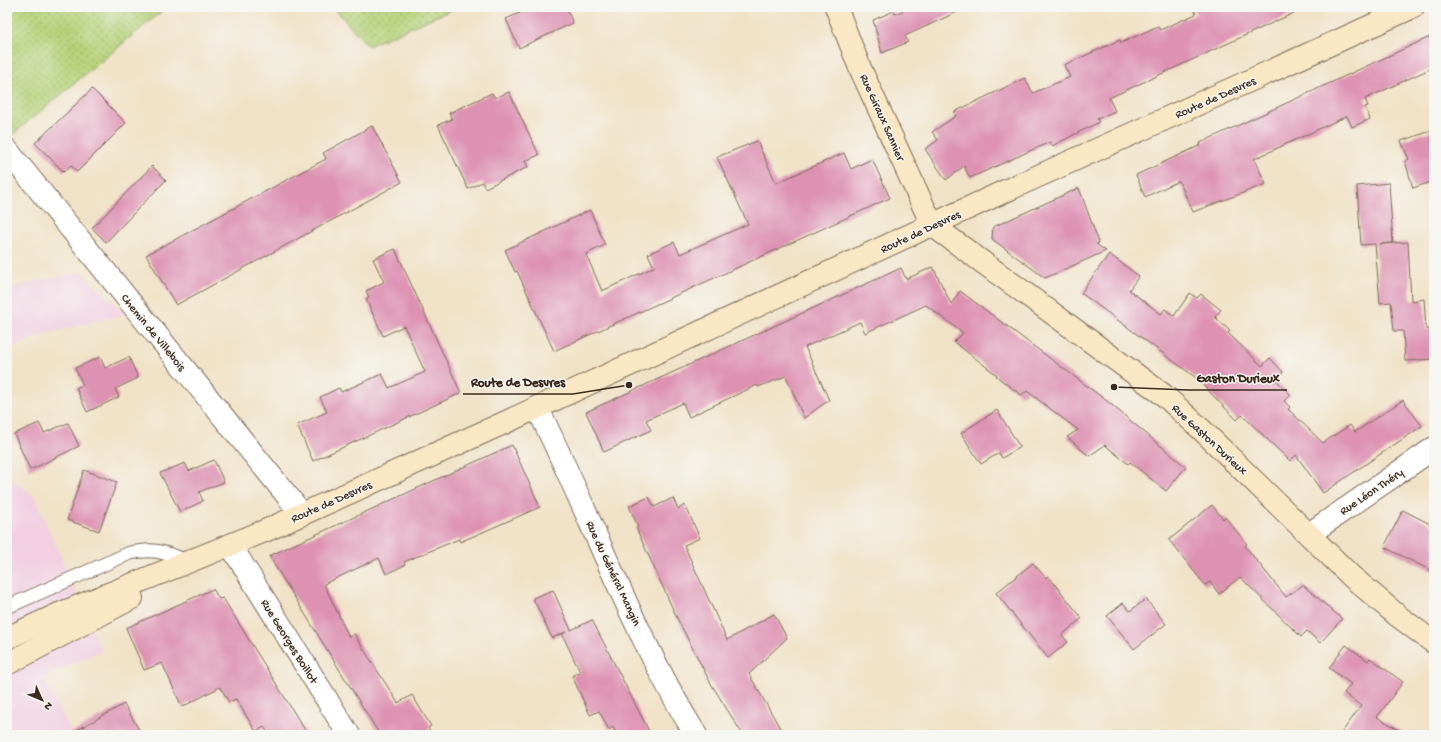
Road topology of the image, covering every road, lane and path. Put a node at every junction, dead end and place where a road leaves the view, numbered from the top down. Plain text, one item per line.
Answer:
1 (836, 7) edge
2 (1413, 7) edge
3 (7, 150) edge
4 (932, 225) junction
5 (537, 407) junction
6 (1434, 448) edge
7 (302, 514) junction
8 (1309, 534) junction
9 (231, 546) junction
10 (190, 562) junction
11 (7, 607) edge
12 (7, 638) edge
13 (1434, 643) edge
14 (7, 664) edge
15 (349, 735) edge
16 (696, 735) edge

1 - 4 main road, Rue Giraux Sannier
2 - 4 main road, Route de Desvres
3 - 7 street, Chemin de Villebois
4 - 5 main road, Route de Desvres
4 - 8 main road, Rue Gaston Durieux
5 - 7 main road, Route de Desvres
5 - 16 street, Rue du Général Mangin
6 - 8 street, Rue Léon Théry
7 - 9 main road, Route de Desvres
8 - 13 main road, Rue Gaston Durieux
9 - 10 main road, Route de Desvres
9 - 14 main road, Route de Desvres
9 - 15 street, Rue Georges Boillot
10 - 11 lane
10 - 12 main road, Route de Desvres

